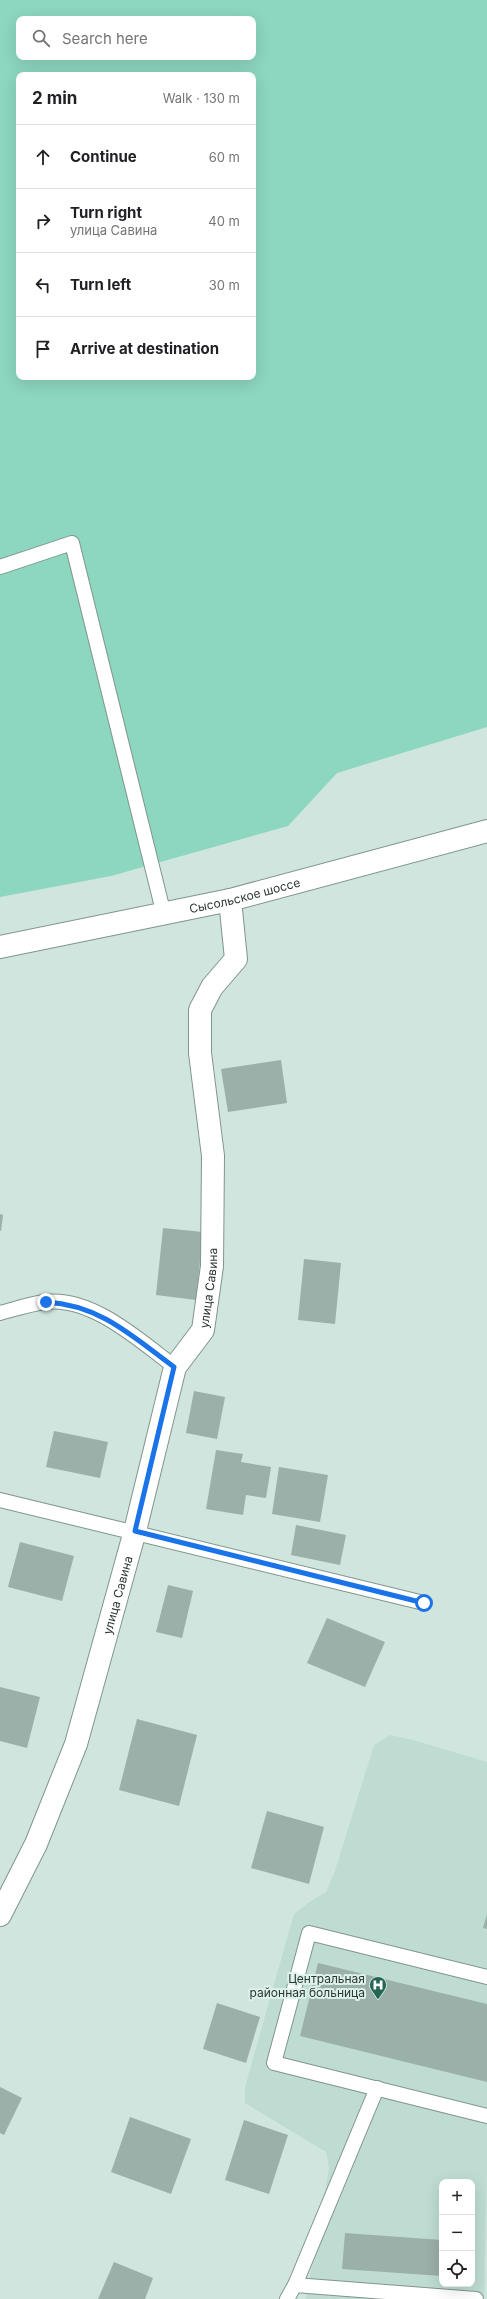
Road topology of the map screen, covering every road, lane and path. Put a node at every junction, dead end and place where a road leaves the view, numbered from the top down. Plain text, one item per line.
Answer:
1 (0, 567) edge
2 (487, 831) edge
3 (230, 900) junction
4 (164, 915) junction
5 (0, 947) edge
6 (0, 1313) edge
7 (174, 1367) junction
8 (0, 1500) edge
9 (135, 1531) junction
10 (424, 1603) dead end
11 (0, 1915) edge
12 (487, 1977) edge
13 (377, 2088) junction
14 (487, 2116) edge
15 (295, 2285) junction
16 (287, 2299) edge
17 (476, 2299) edge

1 - 4 lane
2 - 3 main road, Сысольское шоссе
3 - 4 main road, Сысольское шоссе
3 - 7 main road, улица Савина
4 - 5 main road, Сысольское шоссе
6 - 7 lane
7 - 9 main road, улица Савина
8 - 9 lane
9 - 10 lane
9 - 11 main road, улица Савина
12 - 13 lane
13 - 14 lane
13 - 15 lane
15 - 16 lane
15 - 17 lane

